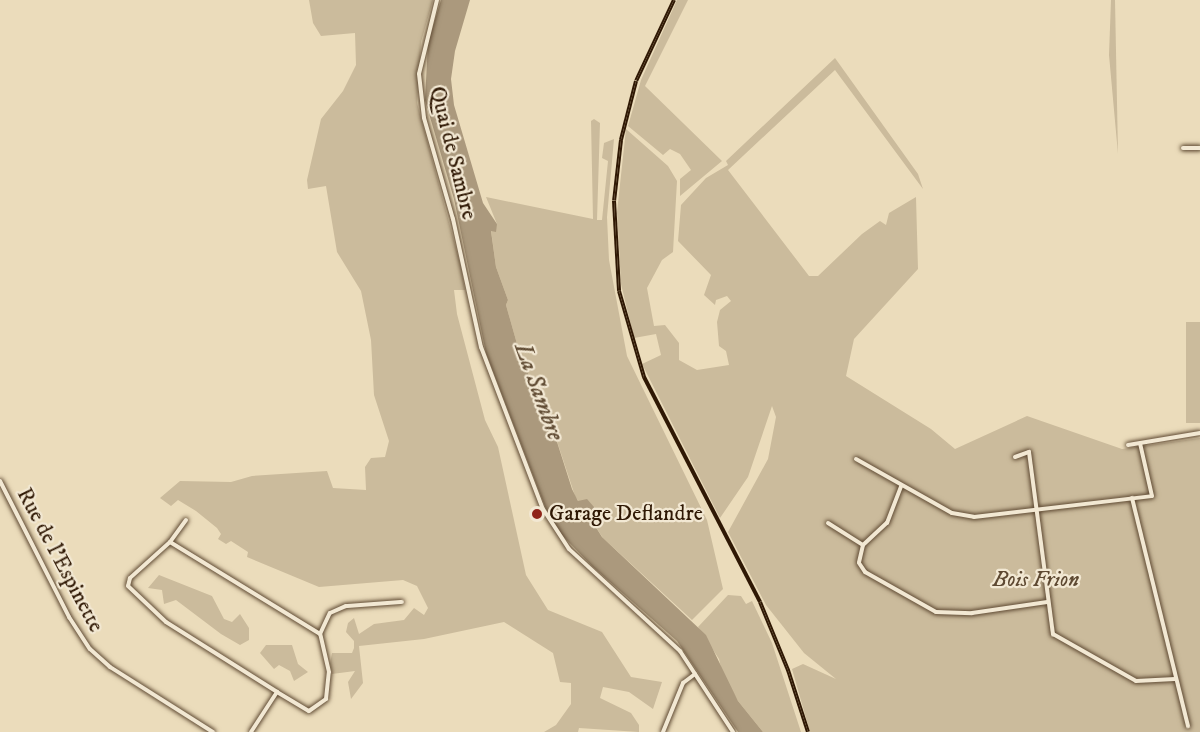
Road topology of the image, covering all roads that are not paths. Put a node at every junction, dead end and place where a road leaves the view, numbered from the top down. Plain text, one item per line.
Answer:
1 (437, 0) edge
2 (1183, 148) dead end
3 (1200, 148) edge
4 (1200, 433) edge
5 (1140, 443) junction
6 (1128, 445) dead end
7 (1015, 457) dead end
8 (856, 459) dead end
9 (0, 481) edge
10 (901, 486) junction
11 (1132, 498) junction
12 (1036, 510) junction
13 (186, 520) dead end
14 (828, 523) dead end
15 (170, 542) junction
16 (863, 546) junction
17 (402, 602) dead end
18 (1047, 602) junction
19 (320, 634) junction
20 (695, 674) junction
21 (1175, 679) junction
22 (277, 692) junction
23 (1188, 726) dead end
24 (213, 732) edge
25 (251, 732) edge
26 (663, 732) edge
27 (733, 732) edge

1 - 20 street, Quai de Sambre
2 - 3 street
4 - 5 street
5 - 6 street
5 - 11 street
7 - 12 street
8 - 10 street
9 - 24 street, Rue de l'Espinette
10 - 12 street
10 - 16 street
11 - 12 street
11 - 21 street
12 - 18 street
13 - 15 street
14 - 16 street
15 - 19 street
15 - 22 street
16 - 18 street
17 - 19 street
18 - 21 street
19 - 22 street
20 - 26 street
20 - 27 street, Quai de Sambre
21 - 23 street
22 - 25 street

